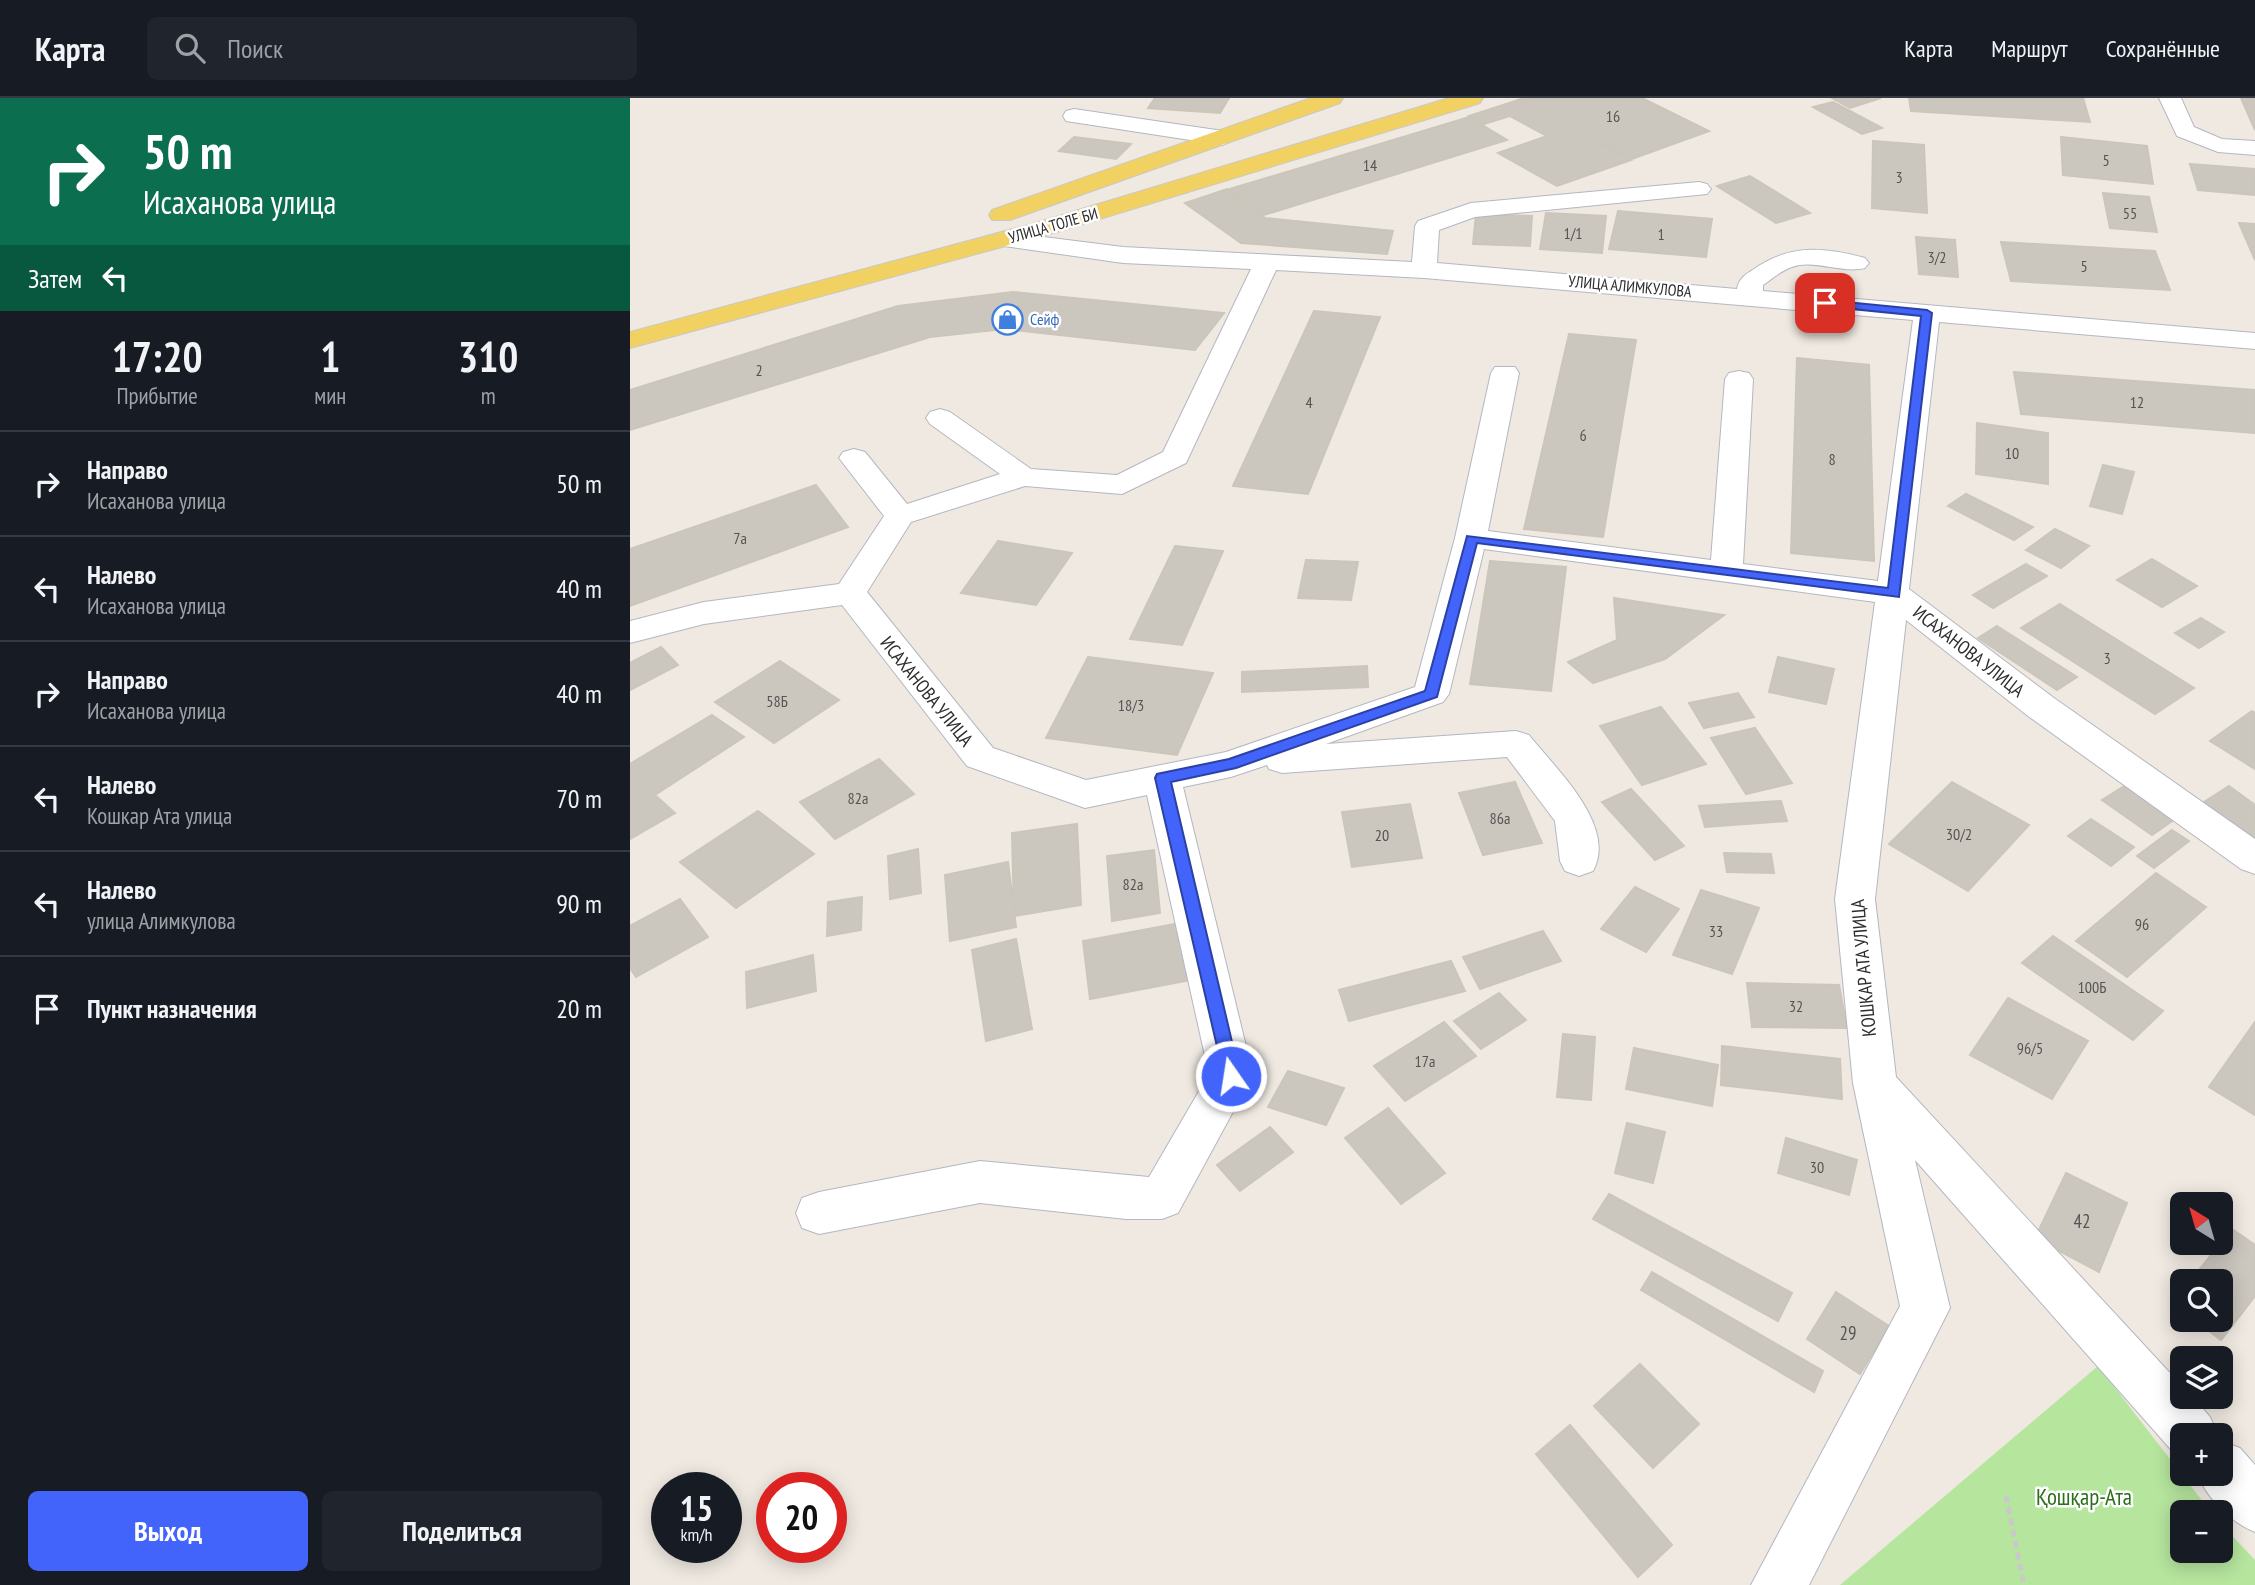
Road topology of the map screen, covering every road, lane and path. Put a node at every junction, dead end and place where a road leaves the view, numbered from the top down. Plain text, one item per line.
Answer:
1 (1332, 98) edge
2 (1472, 98) edge
3 (2170, 98) edge
4 (1074, 116) dead end
5 (1223, 138) junction
6 (2255, 148) edge
7 (1699, 188) dead end
8 (1004, 239) junction
9 (1267, 262) junction
10 (1856, 262) dead end
11 (1423, 270) junction
12 (1749, 296) junction
13 (1927, 313) junction
14 (630, 320) edge
15 (630, 340) edge
16 (2255, 341) edge
17 (1505, 373) dead end
18 (1739, 379) dead end
19 (940, 418) dead end
20 (854, 458) dead end
21 (1023, 477) junction
22 (900, 516) junction
23 (1471, 538) junction
24 (1726, 572) junction
25 (850, 593) junction
26 (1894, 594) junction
27 (630, 632) edge
28 (1231, 764) junction
29 (1163, 778) junction
30 (2255, 859) edge
31 (1579, 862) dead end
32 (1875, 1083) junction
33 (819, 1213) dead end
34 (2181, 1423) edge
35 (2233, 1480) edge
36 (2006, 1496) dead end
37 (2255, 1504) edge
38 (1779, 1585) edge
39 (2024, 1585) edge

1 - 5 main road, УЛИЦА ТОЛЕ БИ
2 - 8 main road, УЛИЦА ТОЛЕ БИ
3 - 6 street
4 - 5 street
5 - 14 main road, УЛИЦА ТОЛЕ БИ
7 - 11 street
8 - 9 street, УЛИЦА АЛИМКУЛОВА
8 - 15 main road, УЛИЦА ТОЛЕ БИ
9 - 11 street, УЛИЦА АЛИМКУЛОВА
9 - 21 street
10 - 12 street
11 - 12 street, УЛИЦА АЛИМКУЛОВА
12 - 13 street, УЛИЦА АЛИМКУЛОВА
13 - 16 street, УЛИЦА АЛИМКУЛОВА
13 - 26 street, КОШКАР АТА УЛИЦА
17 - 23 street
18 - 24 street
19 - 21 street
20 - 22 street
21 - 22 street
22 - 25 street
23 - 24 street, ИСАХАНОВА УЛИЦА
23 - 28 street, ИСАХАНОВА УЛИЦА
24 - 26 street, ИСАХАНОВА УЛИЦА
25 - 27 street
25 - 29 street, ИСАХАНОВА УЛИЦА
26 - 30 street, ИСАХАНОВА УЛИЦА
26 - 32 street, КОШКАР АТА УЛИЦА
28 - 29 street, ИСАХАНОВА УЛИЦА
28 - 31 street
29 - 33 street
32 - 34 street
32 - 38 street, КОШКАР АТА УЛИЦА
35 - 37 street
36 - 39 path

